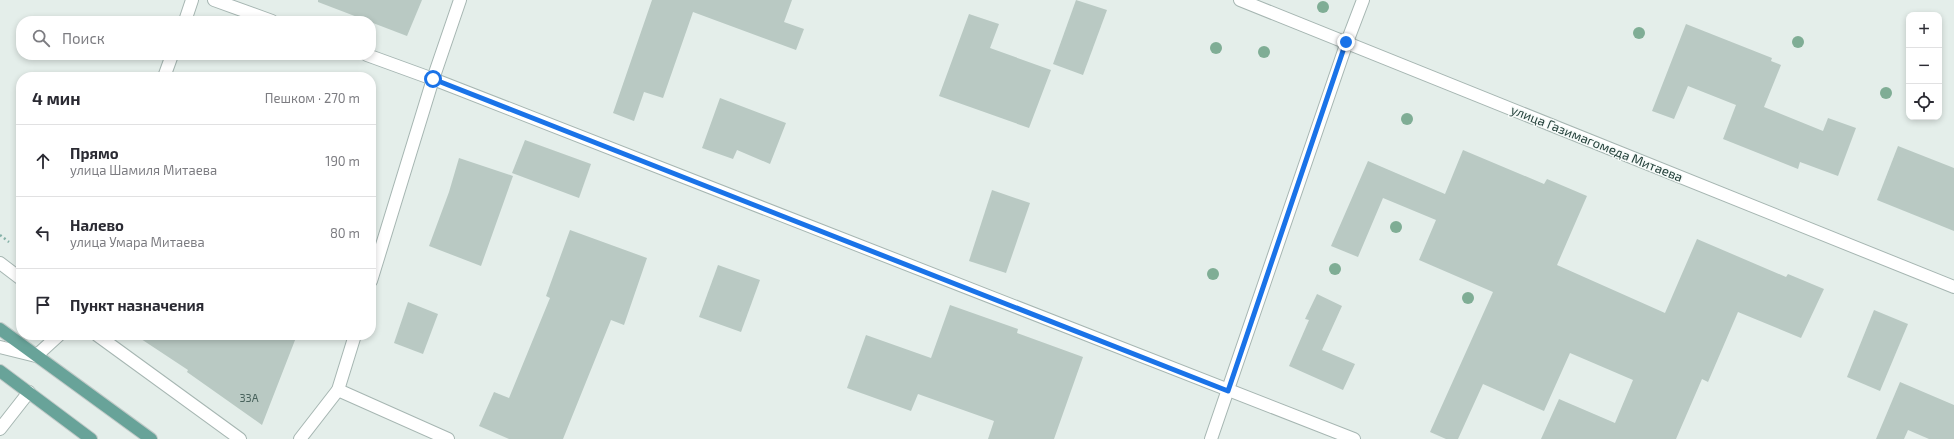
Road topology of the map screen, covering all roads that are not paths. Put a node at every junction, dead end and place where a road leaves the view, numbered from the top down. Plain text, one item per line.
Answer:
1 (192, 0) edge
2 (214, 0) edge
3 (460, 0) edge
4 (1240, 0) edge
5 (1364, 0) edge
6 (186, 16) edge
7 (258, 16) edge
8 (1346, 42) junction
9 (376, 58) edge
10 (170, 60) edge
11 (166, 72) edge
12 (433, 79) junction
13 (0, 263) edge
14 (376, 265) edge
15 (16, 275) edge
16 (1954, 287) edge
17 (0, 329) edge
18 (54, 340) edge
19 (104, 340) edge
20 (353, 340) edge
21 (0, 347) edge
22 (36, 356) junction
23 (0, 370) edge
24 (338, 390) junction
25 (1228, 391) junction
26 (29, 392) junction
27 (0, 429) edge
28 (91, 439) edge
29 (151, 439) edge
30 (240, 439) edge
31 (300, 439) edge
32 (448, 439) edge
33 (1211, 439) edge
34 (1354, 439) edge

1 - 6 street
2 - 7 street
3 - 12 street
4 - 8 street, улица Газимагомеда Митаева
5 - 8 street
8 - 16 street, улица Газимагомеда Митаева
8 - 25 street
9 - 12 street
10 - 11 street
12 - 14 street
12 - 25 street
13 - 15 street
17 - 22 main road
18 - 22 street
19 - 30 street
20 - 24 street
21 - 22 street
22 - 29 main road
23 - 26 main road
24 - 31 street
24 - 32 street
25 - 33 street
25 - 34 street
26 - 27 street
26 - 28 main road

